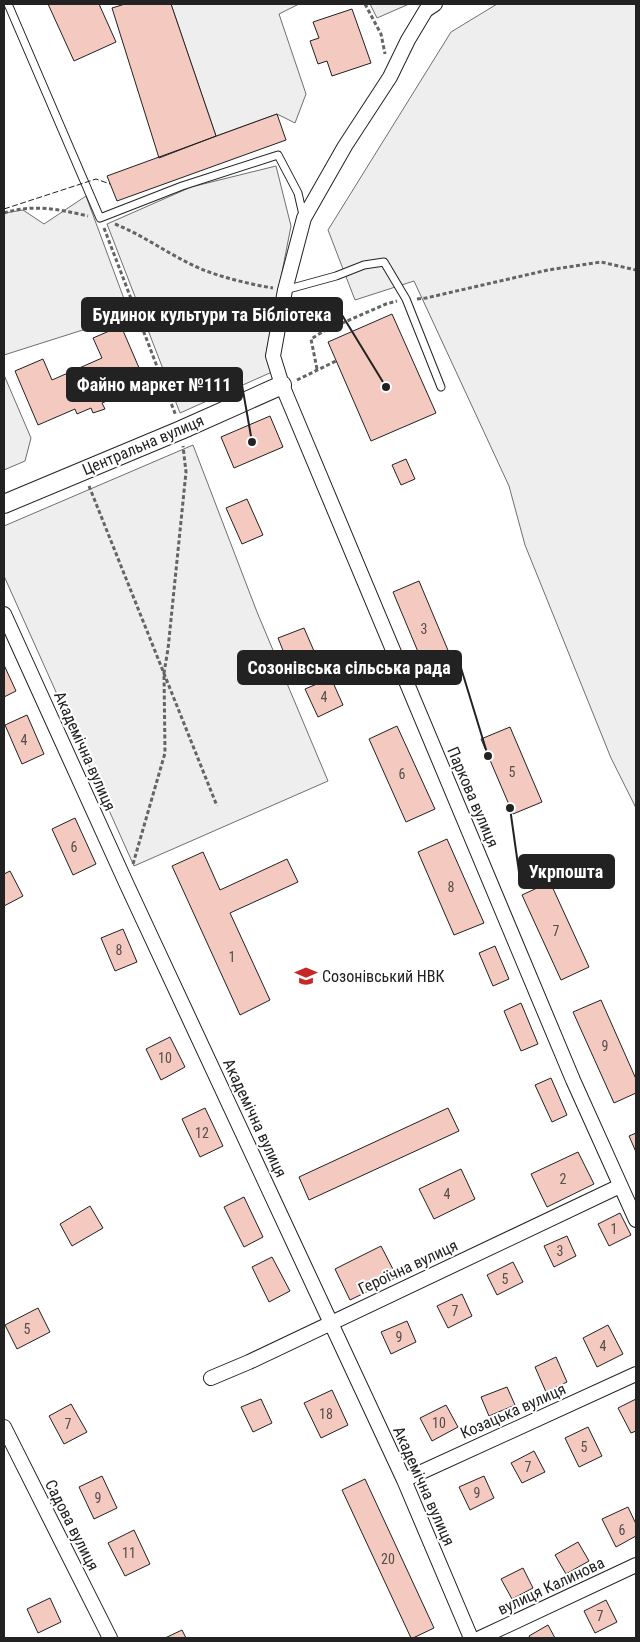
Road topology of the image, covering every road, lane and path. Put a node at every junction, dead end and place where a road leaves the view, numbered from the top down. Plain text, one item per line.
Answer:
1 (8, 4) edge
2 (365, 4) edge
3 (435, 4) edge
4 (390, 77) junction
5 (4, 213) edge
6 (100, 218) junction
7 (304, 218) junction
8 (636, 270) edge
9 (286, 290) junction
10 (406, 299) junction
11 (336, 361) dead end
12 (317, 369) junction
13 (286, 384) junction
14 (441, 386) dead end
15 (181, 430) junction
16 (83, 471) junction
17 (4, 504) edge
18 (4, 614) edge
19 (164, 673) junction
20 (217, 806) dead end
21 (127, 886) junction
22 (620, 1186) junction
23 (636, 1220) edge
24 (330, 1322) junction
25 (636, 1374) edge
26 (211, 1378) dead end
27 (4, 1427) edge
28 (404, 1480) junction
29 (636, 1565) edge
30 (105, 1637) edge
31 (471, 1638) edge
32 (480, 1638) edge

1 - 6 lane
2 - 4 path
3 - 4 street, Паркова вулиця
4 - 7 street, Паркова вулиця
5 - 6 path
6 - 7 lane
6 - 9 path
6 - 15 path
7 - 9 street, Паркова вулиця
8 - 10 path
9 - 10 lane
9 - 13 street, Паркова вулиця
10 - 12 path
10 - 14 lane
11 - 12 path
12 - 13 path
13 - 15 street, Центральна вулиця
13 - 22 street, Паркова вулиця
15 - 16 street, Центральна вулиця
15 - 19 path
16 - 17 street, Центральна вулиця
16 - 19 path
18 - 21 street, Академічна вулиця
19 - 20 path
19 - 21 path
21 - 24 street, Академічна вулиця
22 - 23 street, Паркова вулиця
22 - 24 street, Героїчна вулиця
24 - 26 street, Героїчна вулиця
24 - 28 street, Академічна вулиця
25 - 28 street, Козацька вулиця
27 - 30 street, Садова вулиця
28 - 31 street, Академічна вулиця
29 - 32 street, вулиця Калинова

